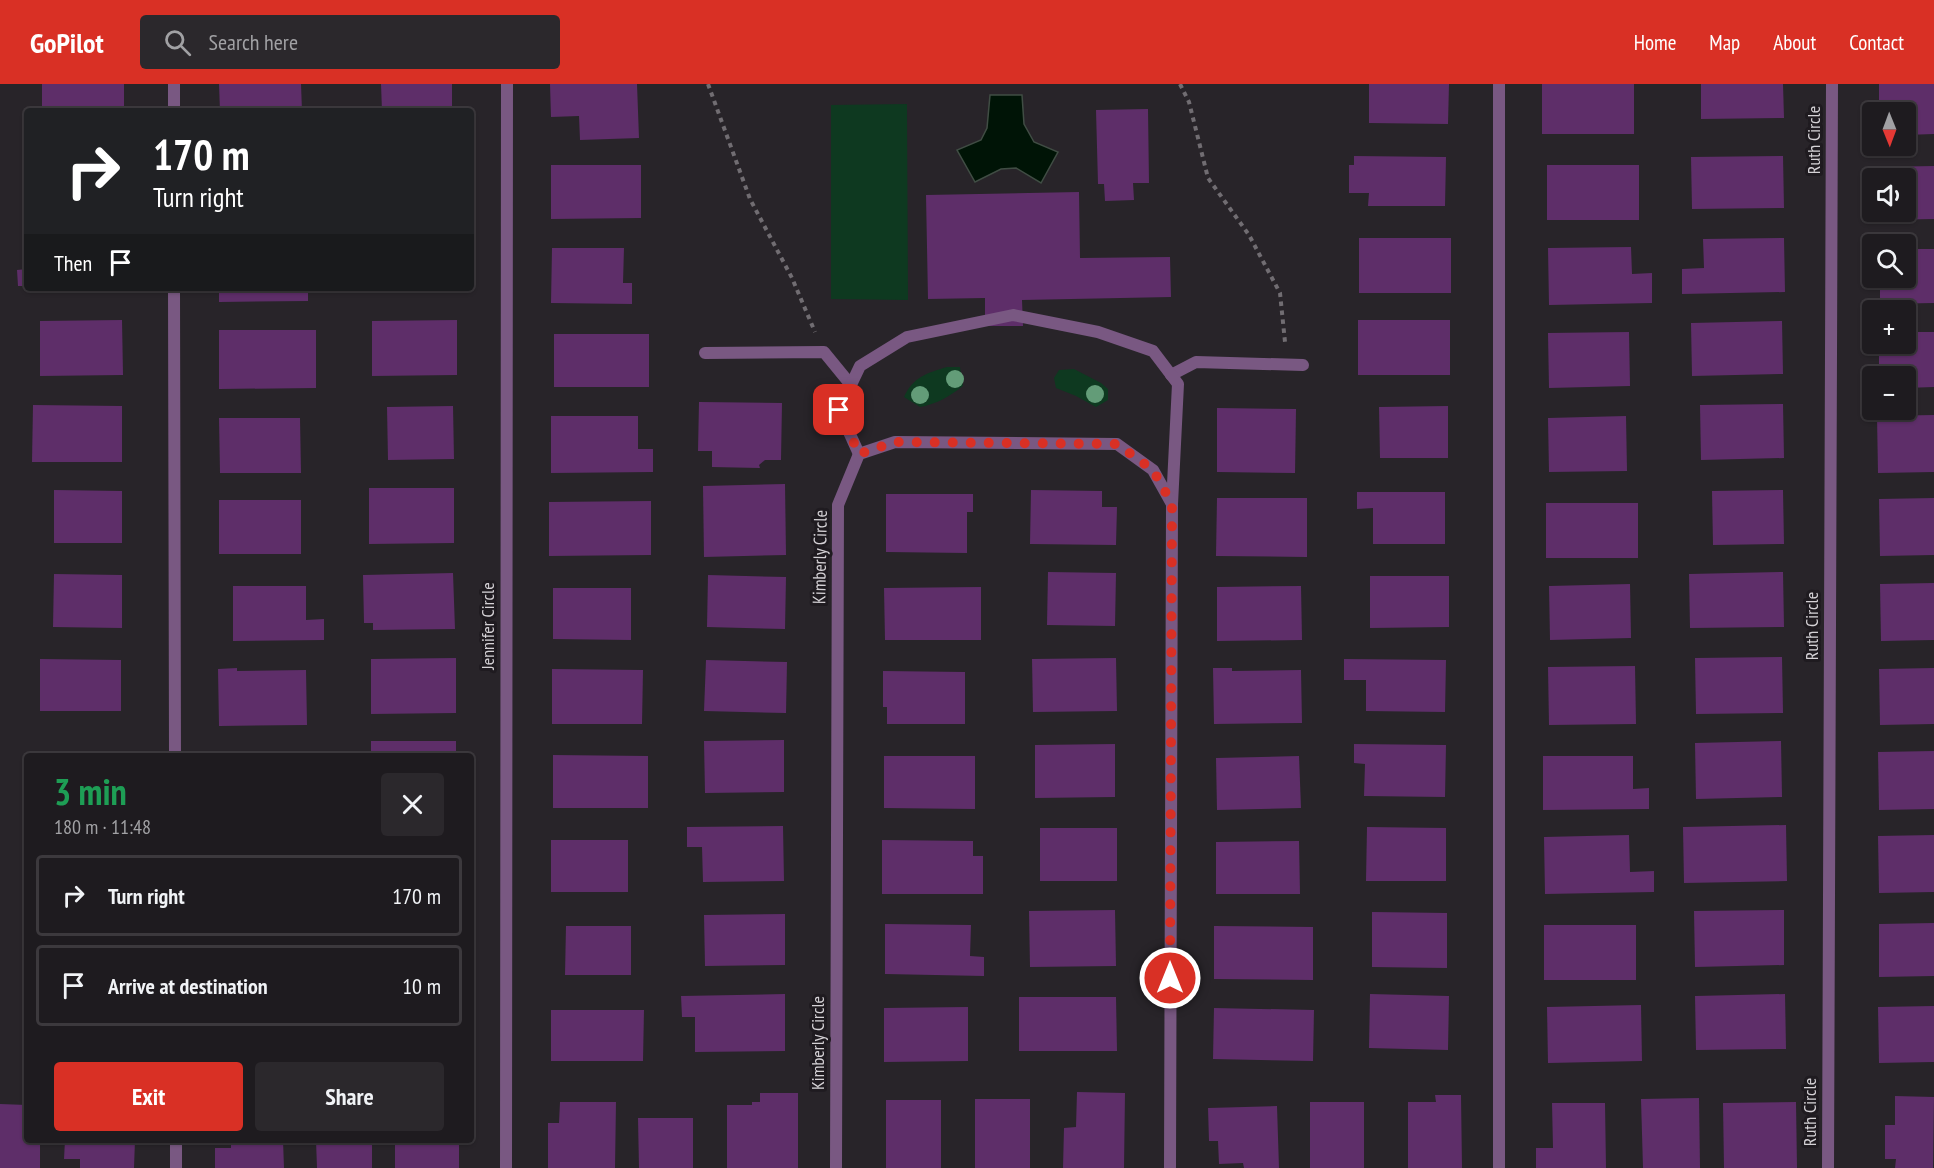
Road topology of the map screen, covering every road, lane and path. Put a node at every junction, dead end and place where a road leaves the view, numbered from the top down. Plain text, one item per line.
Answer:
1 (174, 84) edge
2 (507, 84) edge
3 (708, 84) edge
4 (1180, 84) edge
5 (1499, 84) edge
6 (1832, 84) edge
7 (174, 108) edge
8 (174, 291) edge
9 (824, 352) junction
10 (705, 353) dead end
11 (1286, 364) junction
12 (1303, 365) dead end
13 (1171, 375) junction
14 (852, 385) junction
15 (859, 454) junction
16 (1172, 504) junction
17 (175, 753) edge
18 (176, 1143) edge
19 (176, 1168) edge
20 (506, 1168) edge
21 (836, 1168) edge
22 (1170, 1168) edge
23 (1498, 1168) edge
24 (1828, 1168) edge

1 - 7 street
2 - 20 street, Jennifer Circle
3 - 9 path
4 - 11 path
5 - 23 street
6 - 24 street, Ruth Circle
8 - 17 street
9 - 10 street
9 - 14 street
11 - 12 street
11 - 13 street
13 - 14 street
13 - 16 street
14 - 15 street
15 - 16 street
15 - 21 street, Kimberly Circle
16 - 22 street
18 - 19 street

